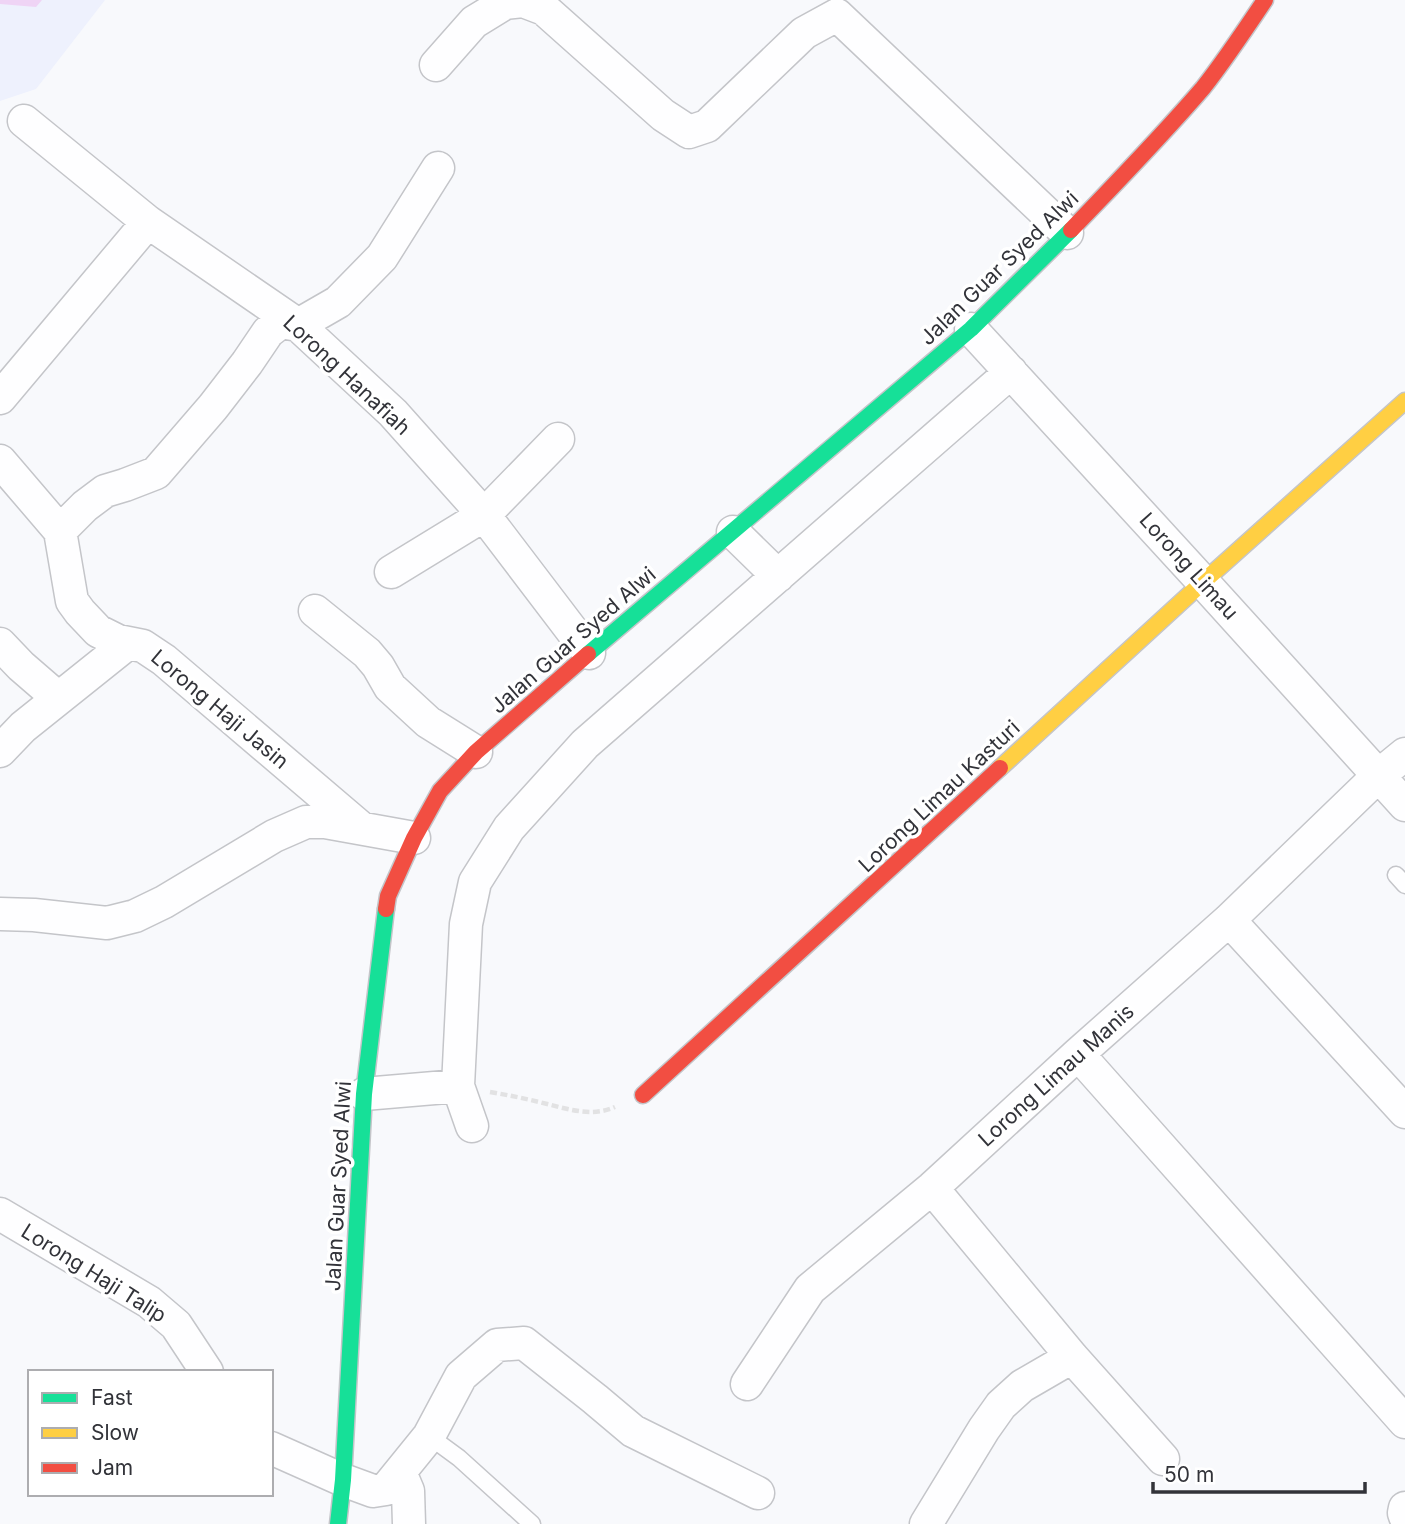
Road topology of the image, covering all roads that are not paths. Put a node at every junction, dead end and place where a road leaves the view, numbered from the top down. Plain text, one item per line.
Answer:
1 (1265, 0) edge
2 (841, 7) edge
3 (436, 65) dead end
4 (24, 121) dead end
5 (438, 168) dead end
6 (148, 222) junction
7 (1067, 233) junction
8 (298, 325) junction
9 (971, 329) junction
10 (1012, 372) junction
11 (0, 398) edge
12 (1405, 401) edge
13 (558, 439) dead end
14 (0, 461) edge
15 (484, 516) junction
16 (60, 531) junction
17 (733, 532) junction
18 (391, 572) dead end
19 (778, 576) junction
20 (1203, 582) junction
21 (314, 611) dead end
22 (128, 643) junction
23 (0, 644) edge
24 (589, 653) junction
25 (58, 698) junction
26 (0, 751) edge
27 (477, 752) junction
28 (1405, 754) edge
29 (1378, 776) junction
30 (1405, 805) edge
31 (360, 827) junction
32 (415, 838) junction
33 (0, 914) edge
34 (1229, 920) junction
35 (1078, 1054) junction
36 (458, 1086) junction
37 (363, 1094) junction
38 (643, 1095) road end
39 (1405, 1112) edge
40 (472, 1126) dead end
41 (932, 1188) junction
42 (0, 1213) edge
43 (1072, 1357) junction
44 (206, 1370) edge
45 (747, 1384) dead end
46 (1405, 1422) edge
47 (429, 1436) junction
48 (273, 1449) edge
49 (1163, 1459) dead end
50 (400, 1472) junction
51 (343, 1480) junction
52 (758, 1493) dead end
53 (1405, 1508) edge
54 (1405, 1516) edge
55 (338, 1524) edge
56 (409, 1524) edge
57 (532, 1524) edge
58 (926, 1524) edge

1 - 7 street, Jalan Guar Syed Alwi
2 - 3 street
2 - 7 street
4 - 6 street, Lorong Hanafiah
5 - 8 street
6 - 8 street, Lorong Hanafiah
6 - 11 street
7 - 9 street, Jalan Guar Syed Alwi
8 - 15 street, Lorong Hanafiah
8 - 16 street
9 - 10 street, Lorong Limau
9 - 17 street, Jalan Guar Syed Alwi
10 - 19 street
10 - 20 street, Lorong Limau
12 - 20 street, Lorong Limau Kasturi
13 - 15 street
14 - 16 street
15 - 18 street
15 - 24 street, Lorong Hanafiah
16 - 22 street, Lorong Haji Jasin
17 - 19 street
17 - 24 street, Jalan Guar Syed Alwi
19 - 36 street
20 - 29 street, Lorong Limau
20 - 38 street, Lorong Limau Kasturi
21 - 27 street
22 - 25 street
22 - 31 street, Lorong Haji Jasin
23 - 25 street
24 - 27 street, Jalan Guar Syed Alwi
25 - 26 street
27 - 32 street, Jalan Guar Syed Alwi
28 - 29 street, Lorong Limau Manis
29 - 30 street, Lorong Limau
29 - 34 street, Lorong Limau Manis
31 - 32 street
31 - 33 street
32 - 37 street, Jalan Guar Syed Alwi
34 - 35 street, Lorong Limau Manis
34 - 39 street
35 - 41 street, Lorong Limau Manis
35 - 46 street
36 - 37 street
36 - 40 street
37 - 51 street, Jalan Guar Syed Alwi
41 - 43 street
41 - 45 street, Lorong Limau Manis
42 - 44 street, Lorong Haji Talip
43 - 49 street
43 - 58 street
47 - 50 street
47 - 52 street
47 - 57 lane
48 - 51 street
50 - 51 street
50 - 56 street
51 - 55 street, Jalan Guar Syed Alwi
53 - 54 street

